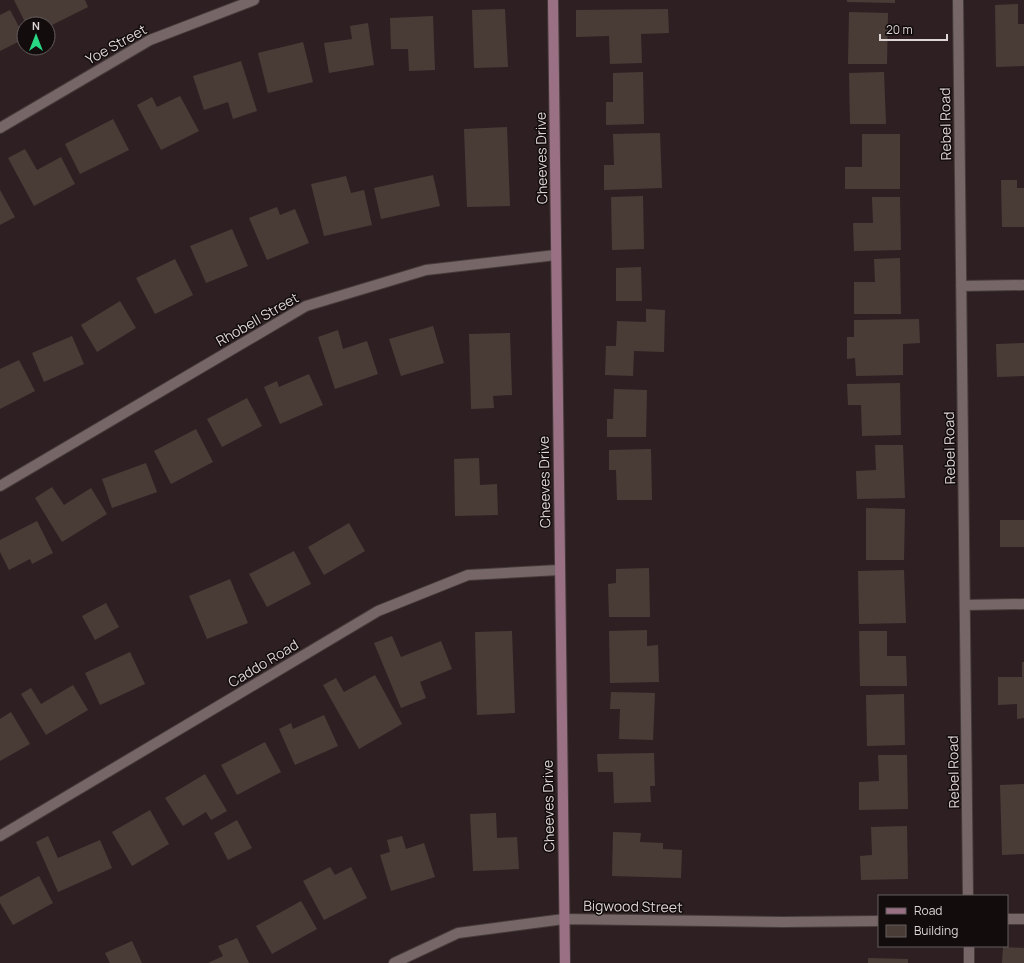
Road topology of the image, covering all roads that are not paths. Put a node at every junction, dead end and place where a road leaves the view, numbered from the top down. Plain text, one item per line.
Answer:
1 (254, 0) edge
2 (553, 0) edge
3 (958, 0) edge
4 (0, 128) edge
5 (556, 255) junction
6 (1024, 285) edge
7 (961, 286) junction
8 (0, 486) edge
9 (559, 570) junction
10 (1024, 604) edge
11 (965, 605) junction
12 (0, 836) edge
13 (968, 895) edge
14 (564, 919) junction
15 (1008, 919) edge
16 (1024, 919) edge
17 (878, 921) edge
18 (969, 947) edge
19 (394, 963) edge
20 (564, 963) edge
21 (969, 963) edge

1 - 4 street, Yoe Street
2 - 5 street, Cheeves Drive
3 - 7 street, Rebel Road
5 - 8 street, Rhobell Street
5 - 9 street, Cheeves Drive
6 - 7 street
7 - 11 street, Rebel Road
9 - 12 street, Caddo Road
9 - 14 street, Cheeves Drive
10 - 11 street
11 - 13 street, Rebel Road
14 - 17 street, Bigwood Street
14 - 19 street, Bigwood Street
14 - 20 street, Cheeves Drive
15 - 16 street
18 - 21 street

